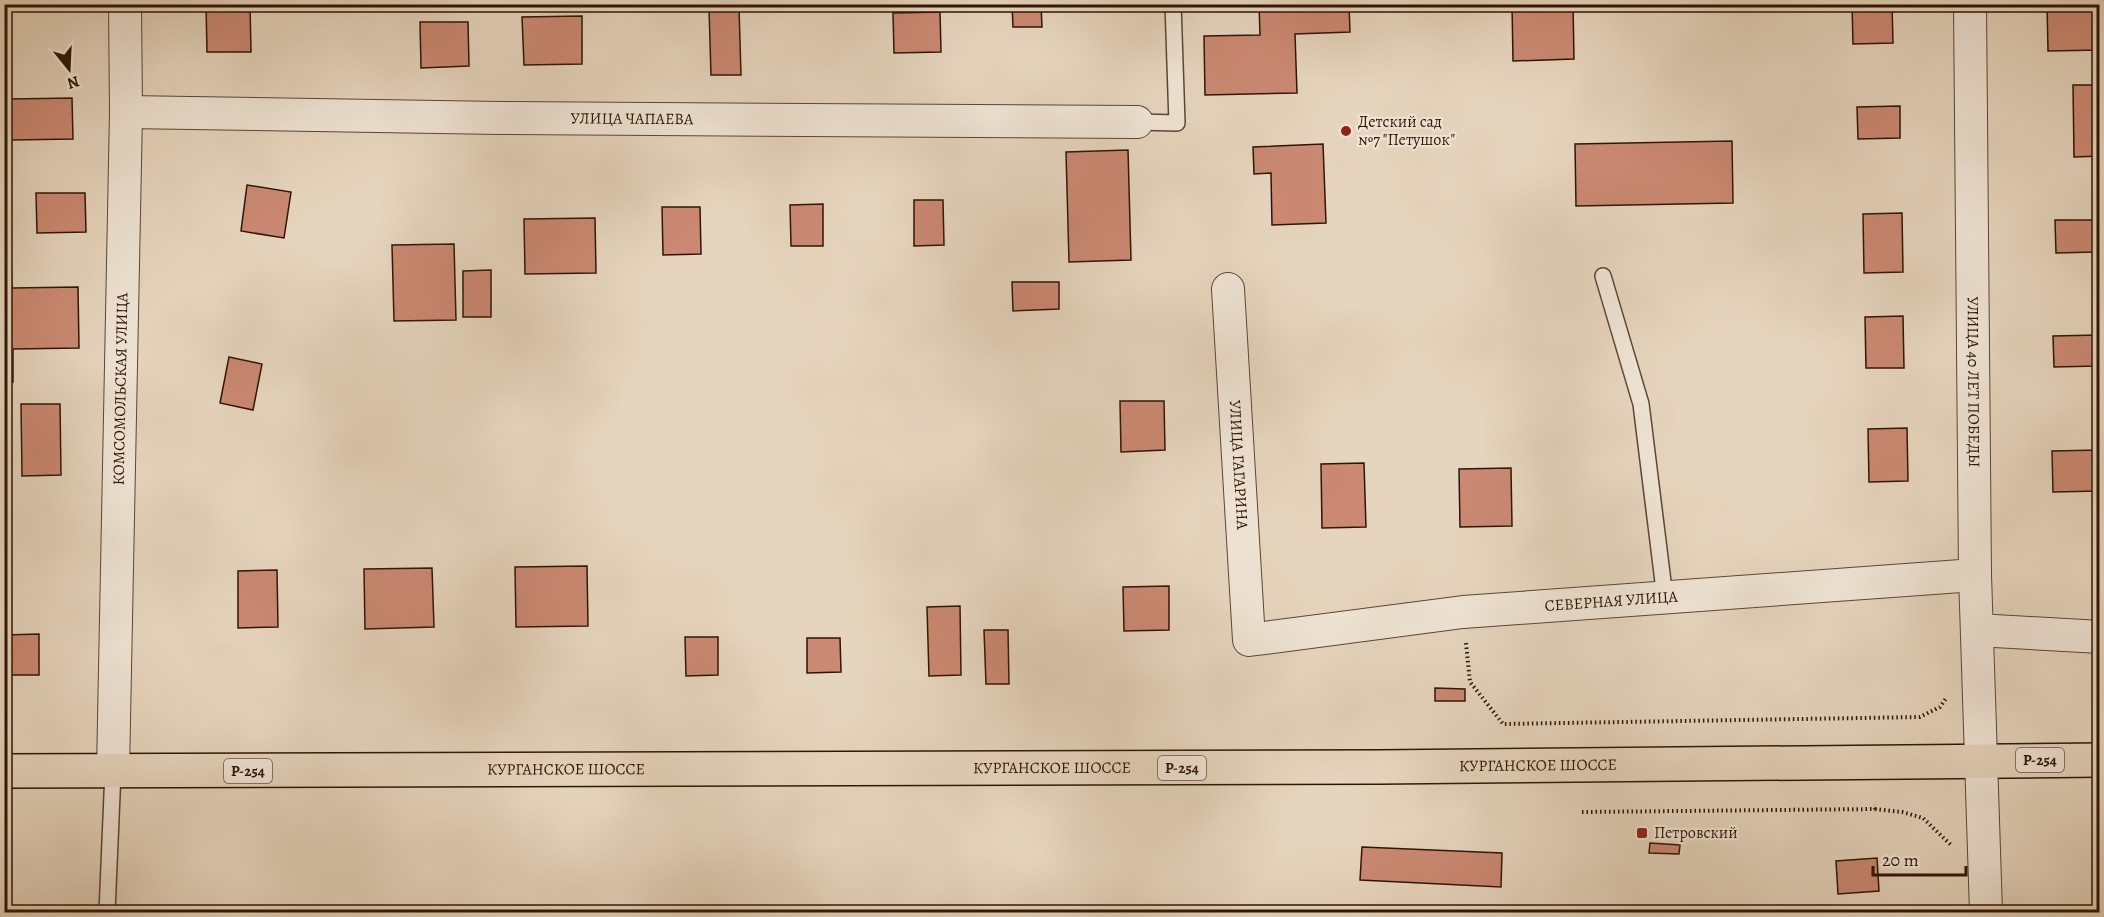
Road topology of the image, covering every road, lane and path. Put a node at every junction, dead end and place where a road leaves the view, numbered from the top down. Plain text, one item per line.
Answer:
1 (125, 4) edge
2 (1173, 4) edge
3 (1970, 4) edge
4 (126, 111) junction
5 (1137, 122) joint
6 (1603, 276) dead end
7 (1228, 289) dead end
8 (1975, 575) junction
9 (1665, 598) junction
10 (1463, 612) junction
11 (1977, 630) junction
12 (2100, 637) edge
13 (1248, 640) joint
14 (1951, 692) dead end
15 (1981, 760) junction
16 (2100, 760) edge
17 (4, 771) edge
18 (113, 771) junction
19 (1582, 812) dead end
20 (1986, 898) edge
21 (106, 912) edge

1 - 4 street, КОМСОМОЛЬСКАЯ УЛИЦА
2 - 5 lane
3 - 8 street, УЛИЦА 40 ЛЕТ ПОБЕДЫ
4 - 5 street, УЛИЦА ЧАПАЕВА
4 - 18 street, КОМСОМОЛЬСКАЯ УЛИЦА
6 - 9 lane
7 - 13 street, УЛИЦА ГАГАРИНА
8 - 9 street, СЕВЕРНАЯ УЛИЦА
8 - 11 street, УЛИЦА 40 ЛЕТ ПОБЕДЫ
9 - 10 street, СЕВЕРНАЯ УЛИЦА
10 - 13 street, СЕВЕРНАЯ УЛИЦА
10 - 14 path
11 - 12 street
11 - 15 street, УЛИЦА 40 ЛЕТ ПОБЕДЫ
15 - 16 main road, КУРГАНСКОЕ ШОССЕ / Р-254
15 - 18 main road, КУРГАНСКОЕ ШОССЕ / Р-254
15 - 20 street, УЛИЦА 40 ЛЕТ ПОБЕДЫ
17 - 18 main road, КУРГАНСКОЕ ШОССЕ / Р-254
18 - 21 lane
19 - 20 path

